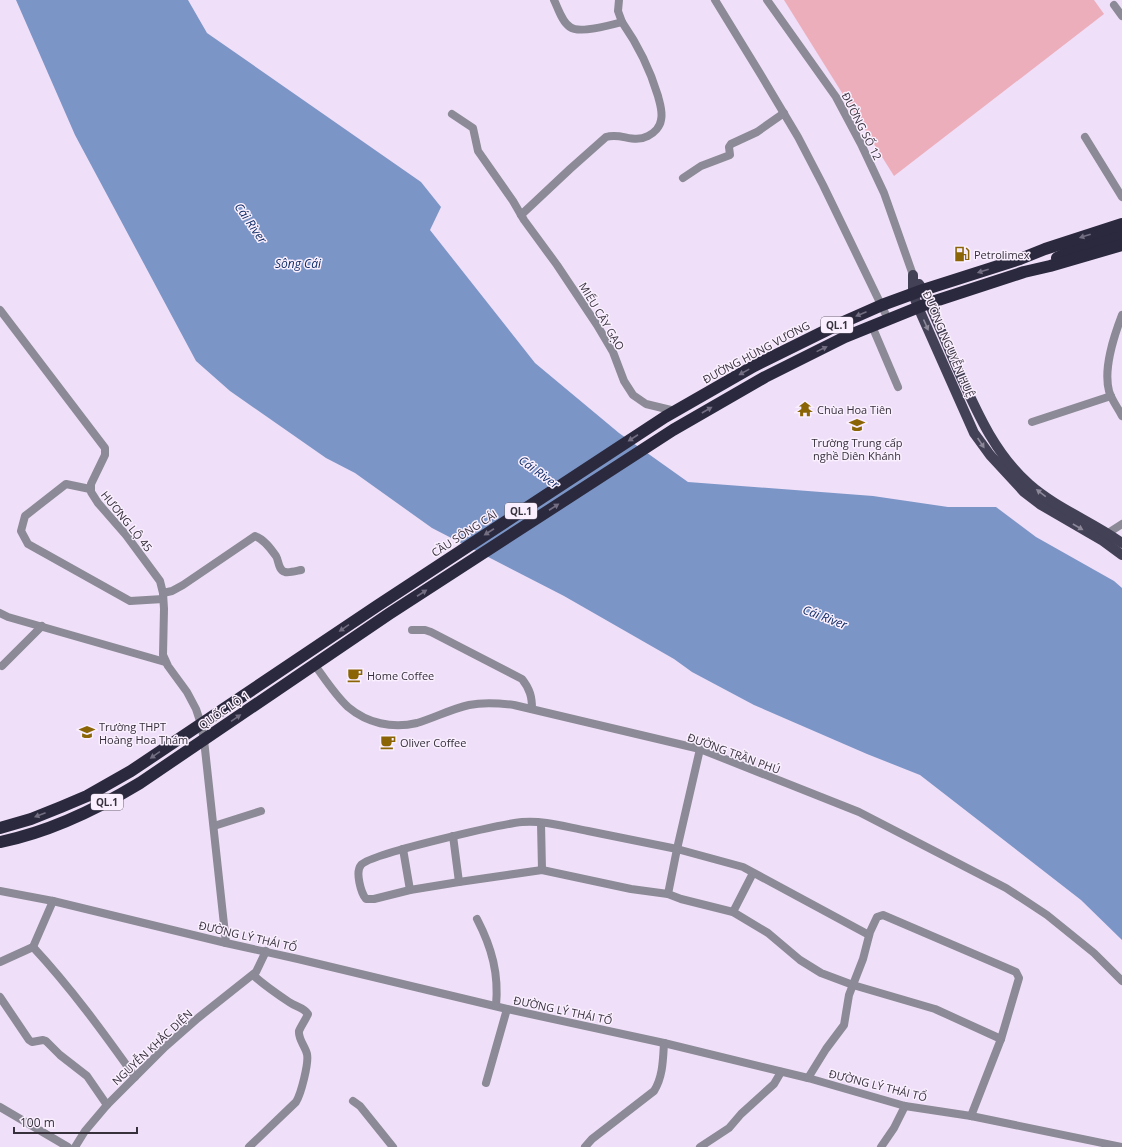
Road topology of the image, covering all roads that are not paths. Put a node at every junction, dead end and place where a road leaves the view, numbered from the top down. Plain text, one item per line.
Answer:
1 (554, 0) edge
2 (619, 0) edge
3 (715, 0) edge
4 (767, 0) edge
5 (1114, 5) dead end
6 (1122, 16) edge
7 (622, 22) junction
8 (784, 113) junction
9 (452, 114) dead end
10 (1085, 137) dead end
11 (683, 178) dead end
12 (1122, 197) edge
13 (521, 215) junction
14 (1122, 224) edge
15 (1122, 235) edge
16 (1122, 245) edge
17 (1074, 250) junction
18 (1020, 259) junction
19 (1024, 272) junction
20 (913, 275) joint
21 (918, 292) junction
22 (882, 305) junction
23 (924, 305) junction
24 (0, 310) edge
25 (1122, 315) edge
26 (888, 319) junction
27 (872, 326) junction
28 (898, 387) dead end
29 (1111, 396) junction
30 (670, 414) junction
31 (1122, 416) edge
32 (1032, 422) dead end
33 (90, 488) junction
34 (1122, 524) edge
35 (1106, 537) junction
36 (1122, 543) edge
37 (1122, 555) edge
38 (301, 570) dead end
39 (163, 596) junction
40 (376, 606) joint
41 (0, 614) edge
42 (42, 626) junction
43 (412, 630) dead end
44 (165, 662) junction
45 (314, 664) junction
46 (2, 666) dead end
47 (532, 709) junction
48 (201, 724) junction
49 (204, 740) junction
50 (700, 749) junction
51 (261, 811) dead end
52 (541, 823) junction
53 (214, 826) junction
54 (0, 828) edge
55 (453, 836) junction
56 (0, 842) edge
57 (403, 849) junction
58 (677, 849) junction
59 (542, 870) junction
60 (752, 873) junction
61 (459, 882) junction
62 (410, 890) junction
63 (0, 891) edge
64 (668, 894) junction
65 (53, 902) junction
66 (733, 912) junction
67 (477, 919) dead end
68 (869, 935) junction
69 (226, 943) junction
70 (33, 947) junction
71 (266, 951) junction
72 (0, 962) edge
73 (253, 975) junction
74 (1122, 981) edge
75 (853, 985) junction
76 (0, 997) edge
77 (496, 1006) junction
78 (507, 1009) junction
79 (1001, 1039) junction
80 (664, 1043) junction
81 (781, 1072) junction
82 (135, 1077) junction
83 (808, 1078) junction
84 (486, 1083) dead end
85 (353, 1101) dead end
86 (107, 1106) junction
87 (905, 1106) junction
88 (0, 1107) edge
89 (971, 1116) junction
90 (68, 1147) edge
91 (75, 1147) edge
92 (249, 1147) edge
93 (393, 1147) edge
94 (585, 1147) edge
95 (700, 1147) edge
96 (881, 1147) edge
97 (1122, 1147) edge

1 - 7 street
2 - 7 street
3 - 8 street
4 - 20 street, ĐƯỜNG SỐ 12
5 - 6 street
7 - 13 street
8 - 11 street
8 - 22 street
9 - 13 street, MIẾU CÂY GẠO
10 - 12 street
13 - 30 street, MIẾU CÂY GẠO
14 -> 18 highway, QL.1
15 - 17 highway, QL.1
16 - 19 highway, QL.1
17 - 18 highway, QL.1
17 - 19 highway, QL.1
18 -> 21 highway, ĐƯỜNG HÙNG VƯƠNG / QL.1
19 - 23 highway, QL.1
20 - 21 main road, ĐƯỜNG NGUYỄN HUỆ
21 - 22 highway, ĐƯỜNG HÙNG VƯƠNG / QL.1
21 - 23 main road, ĐƯỜNG NGUYỄN HUỆ
22 - 26 street
22 -> 30 highway, ĐƯỜNG HÙNG VƯƠNG / QL.1
23 - 26 highway, QL.1
23 - 35 main road, ĐƯỜNG NGUYỄN HUỆ
24 - 33 street, HƯƠNG LỘ 45
25 - 29 street
26 - 27 highway, QL.1
27 - 28 street
45 -> 27 highway, QUỐC LỘ 1 / QL.1
29 - 31 street
29 - 32 street
30 -> 40 highway, CẦU SÔNG CÁI / QL.1
33 - 39 street, HƯƠNG LỘ 45
33 - 39 street
34 - 35 street
35 - 36 main road, ĐƯỜNG NGUYỄN HUỆ
35 - 37 main road, ĐƯỜNG NGUYỄN HUỆ
38 - 39 street
39 - 44 street, HƯƠNG LỘ 45
40 -> 48 highway, QUỐC LỘ 1 / QL.1
41 - 42 street
42 - 44 street
42 - 46 street
43 - 47 street
44 - 48 street, HƯƠNG LỘ 45
45 - 47 street, ĐƯỜNG TRẦN PHÚ
49 -> 45 highway, QUỐC LỘ 1 / QL.1
47 - 50 street, ĐƯỜNG TRẦN PHÚ
48 - 49 street, HƯƠNG LỘ 45
48 -> 54 highway, QUỐC LỘ 1 / QL.1
49 - 53 street, HƯƠNG LỘ 45
49 - 56 highway, QUỐC LỘ 1 / QL.1
50 - 58 street
50 - 74 street, ĐƯỜNG TRẦN PHÚ
51 - 53 street
52 - 55 street
52 - 58 street
52 - 59 street
53 - 69 street, HƯƠNG LỘ 45
55 - 57 street
55 - 61 street
57 - 62 street
57 - 62 street
58 - 60 street
58 - 64 street
59 - 61 street
59 - 64 street
60 - 66 street
60 - 68 street
61 - 62 street
63 - 65 street, ĐƯỜNG LÝ THÁI TỔ
64 - 66 street
65 - 69 street, ĐƯỜNG LÝ THÁI TỔ
65 - 70 street
66 - 75 street
67 - 77 street
68 - 75 street
68 - 79 street
69 - 71 street, ĐƯỜNG LÝ THÁI TỔ
70 - 72 street
70 - 82 street
71 - 73 street, NGUYỄN KHẮC DIỆN
71 - 77 street, ĐƯỜNG LÝ THÁI TỔ
73 - 82 street, NGUYỄN KHẮC DIỆN
73 - 92 street
75 - 79 street
75 - 83 street
76 - 86 street
77 - 78 street, ĐƯỜNG LÝ THÁI TỔ
78 - 80 street, ĐƯỜNG LÝ THÁI TỔ
78 - 84 street
79 - 89 street
80 - 81 street, ĐƯỜNG LÝ THÁI TỔ
80 - 94 street
81 - 83 street, ĐƯỜNG LÝ THÁI TỔ
81 - 95 street
82 - 86 street, NGUYỄN KHẮC DIỆN
83 - 87 street, ĐƯỜNG LÝ THÁI TỔ
85 - 93 street
86 - 91 street, NGUYỄN KHẮC DIỆN
87 - 89 street, ĐƯỜNG LÝ THÁI TỔ
87 - 96 street
88 - 90 street
89 - 97 street, ĐƯỜNG LÝ THÁI TỔ

